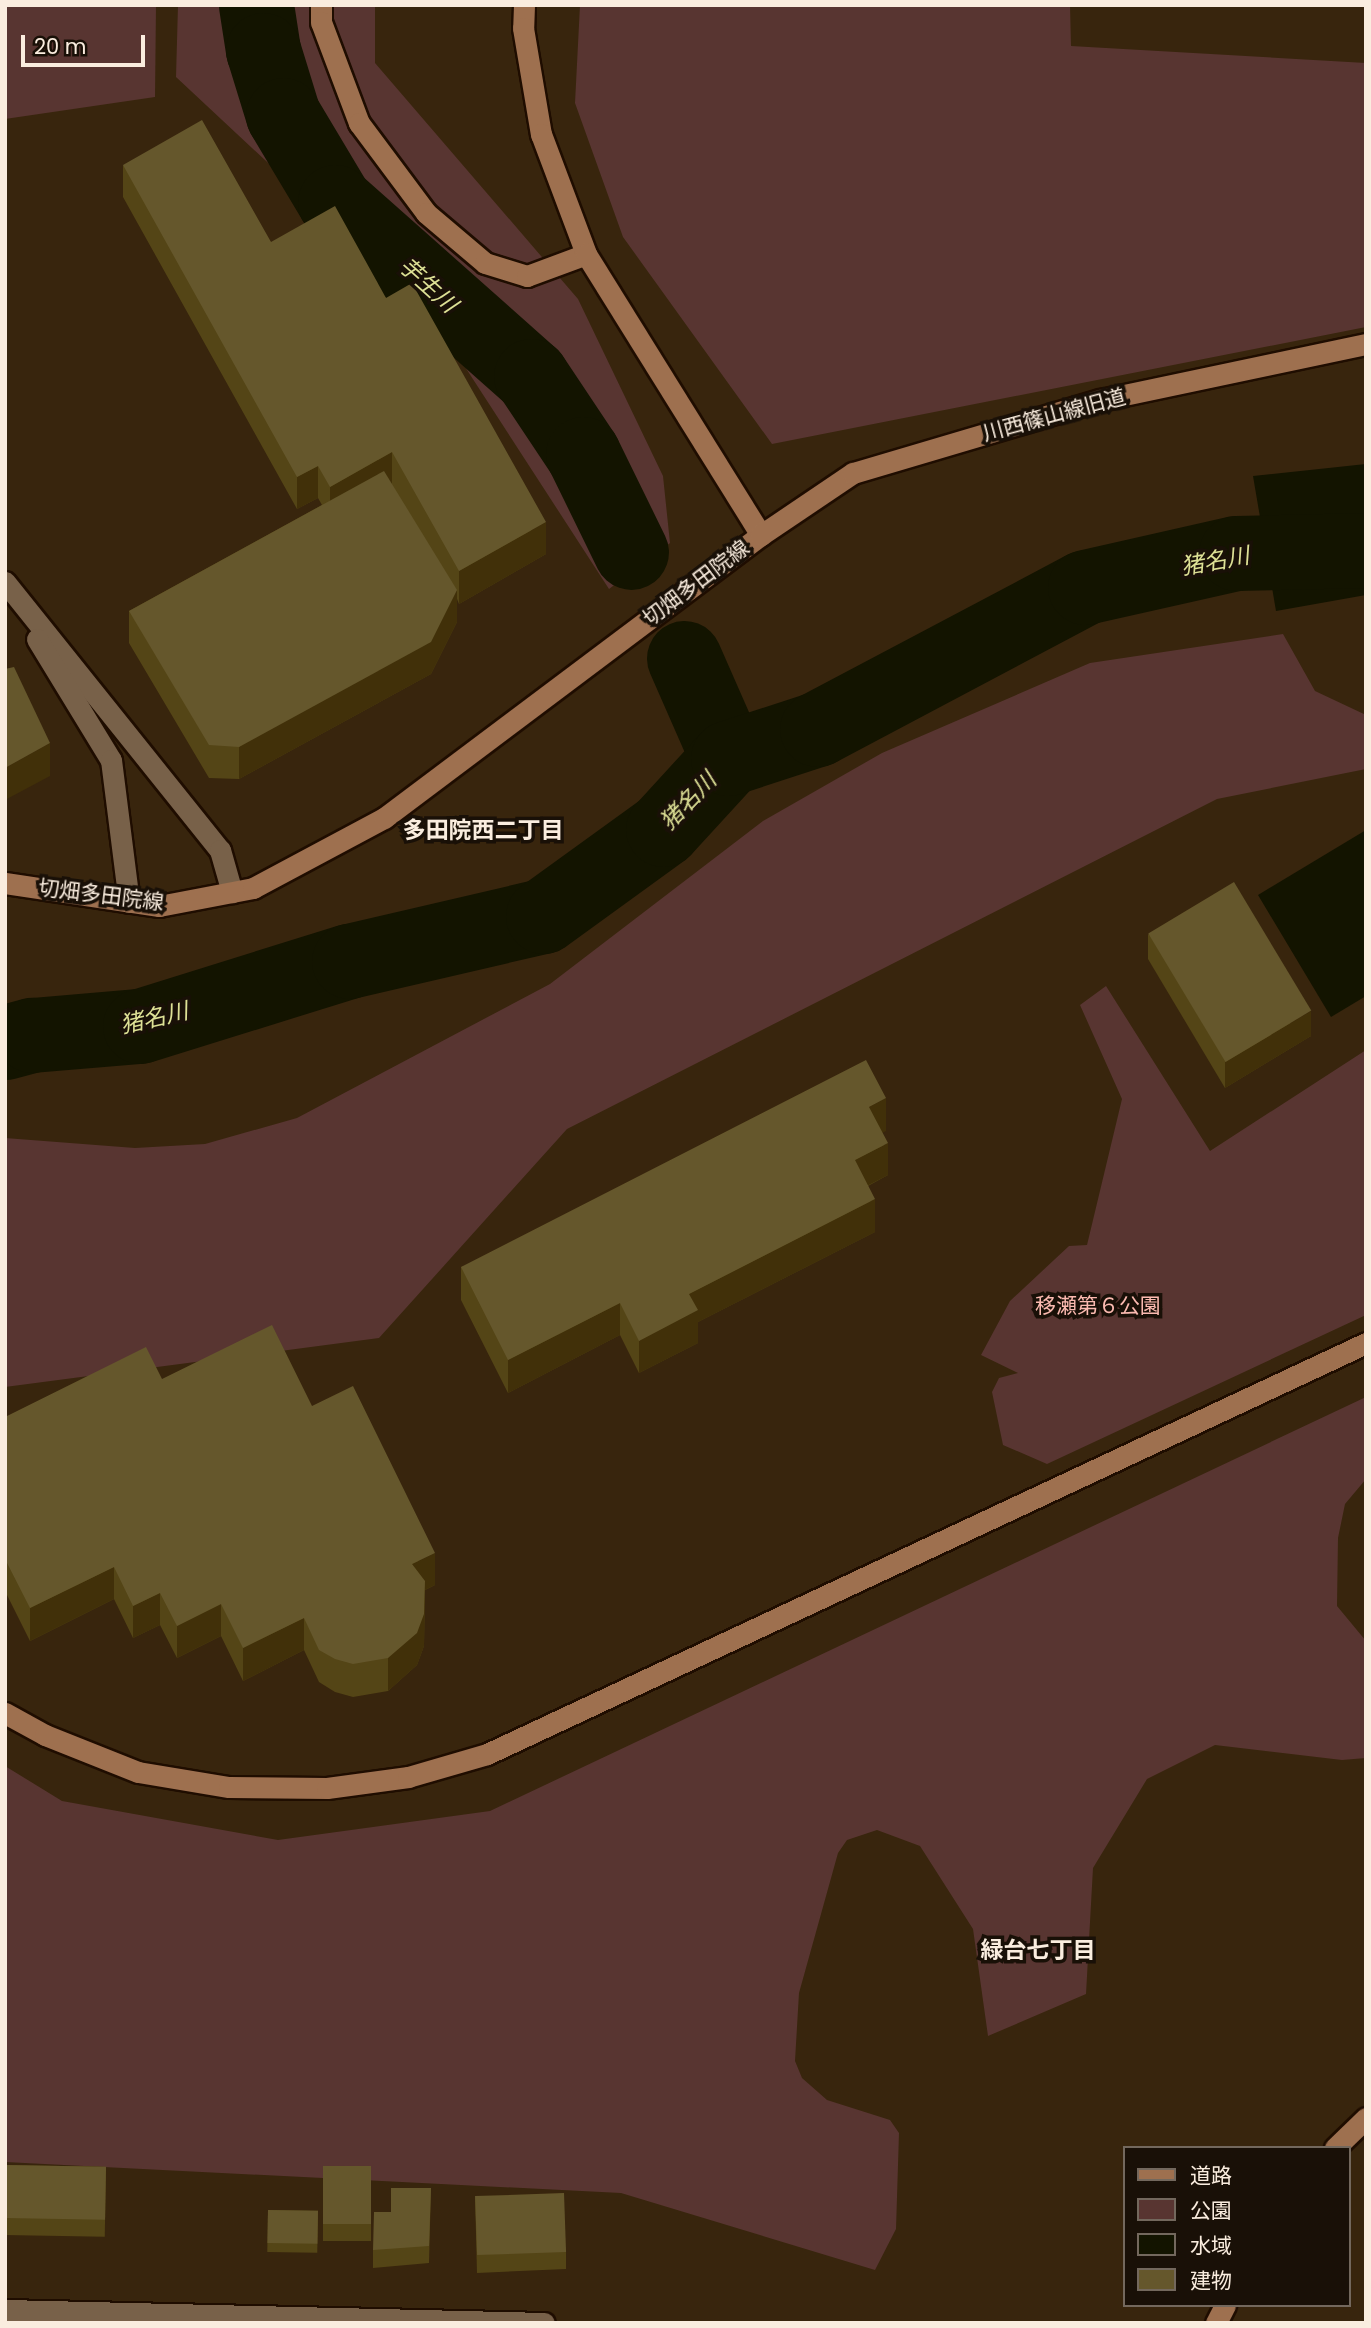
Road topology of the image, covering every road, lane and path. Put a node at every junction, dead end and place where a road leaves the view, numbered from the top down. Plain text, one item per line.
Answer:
1 (321, 5) edge
2 (524, 5) edge
3 (586, 254) junction
4 (1366, 344) edge
5 (761, 535) junction
6 (5, 584) edge
7 (5, 883) edge
8 (232, 892) junction
9 (129, 902) junction
10 (1366, 1343) edge
11 (5, 1713) edge
12 (1366, 2118) edge
13 (1337, 2146) edge
14 (1224, 2307) edge
15 (5, 2310) edge
16 (37, 2317) edge
17 (269, 2319) edge
18 (501, 2322) edge
19 (544, 2323) edge
20 (1216, 2323) edge

1 - 3 street
2 - 3 street, 切畑多田院線
3 - 5 street, 切畑多田院線
4 - 5 street, 川西篠山線旧道
5 - 8 street, 切畑多田院線
6 - 8 street
6 - 9 street
7 - 9 street, 切畑多田院線
8 - 9 street, 切畑多田院線
10 - 11 street
12 - 13 street
14 - 20 street
15 - 16 street
16 - 17 street
17 - 18 street
18 - 19 street

